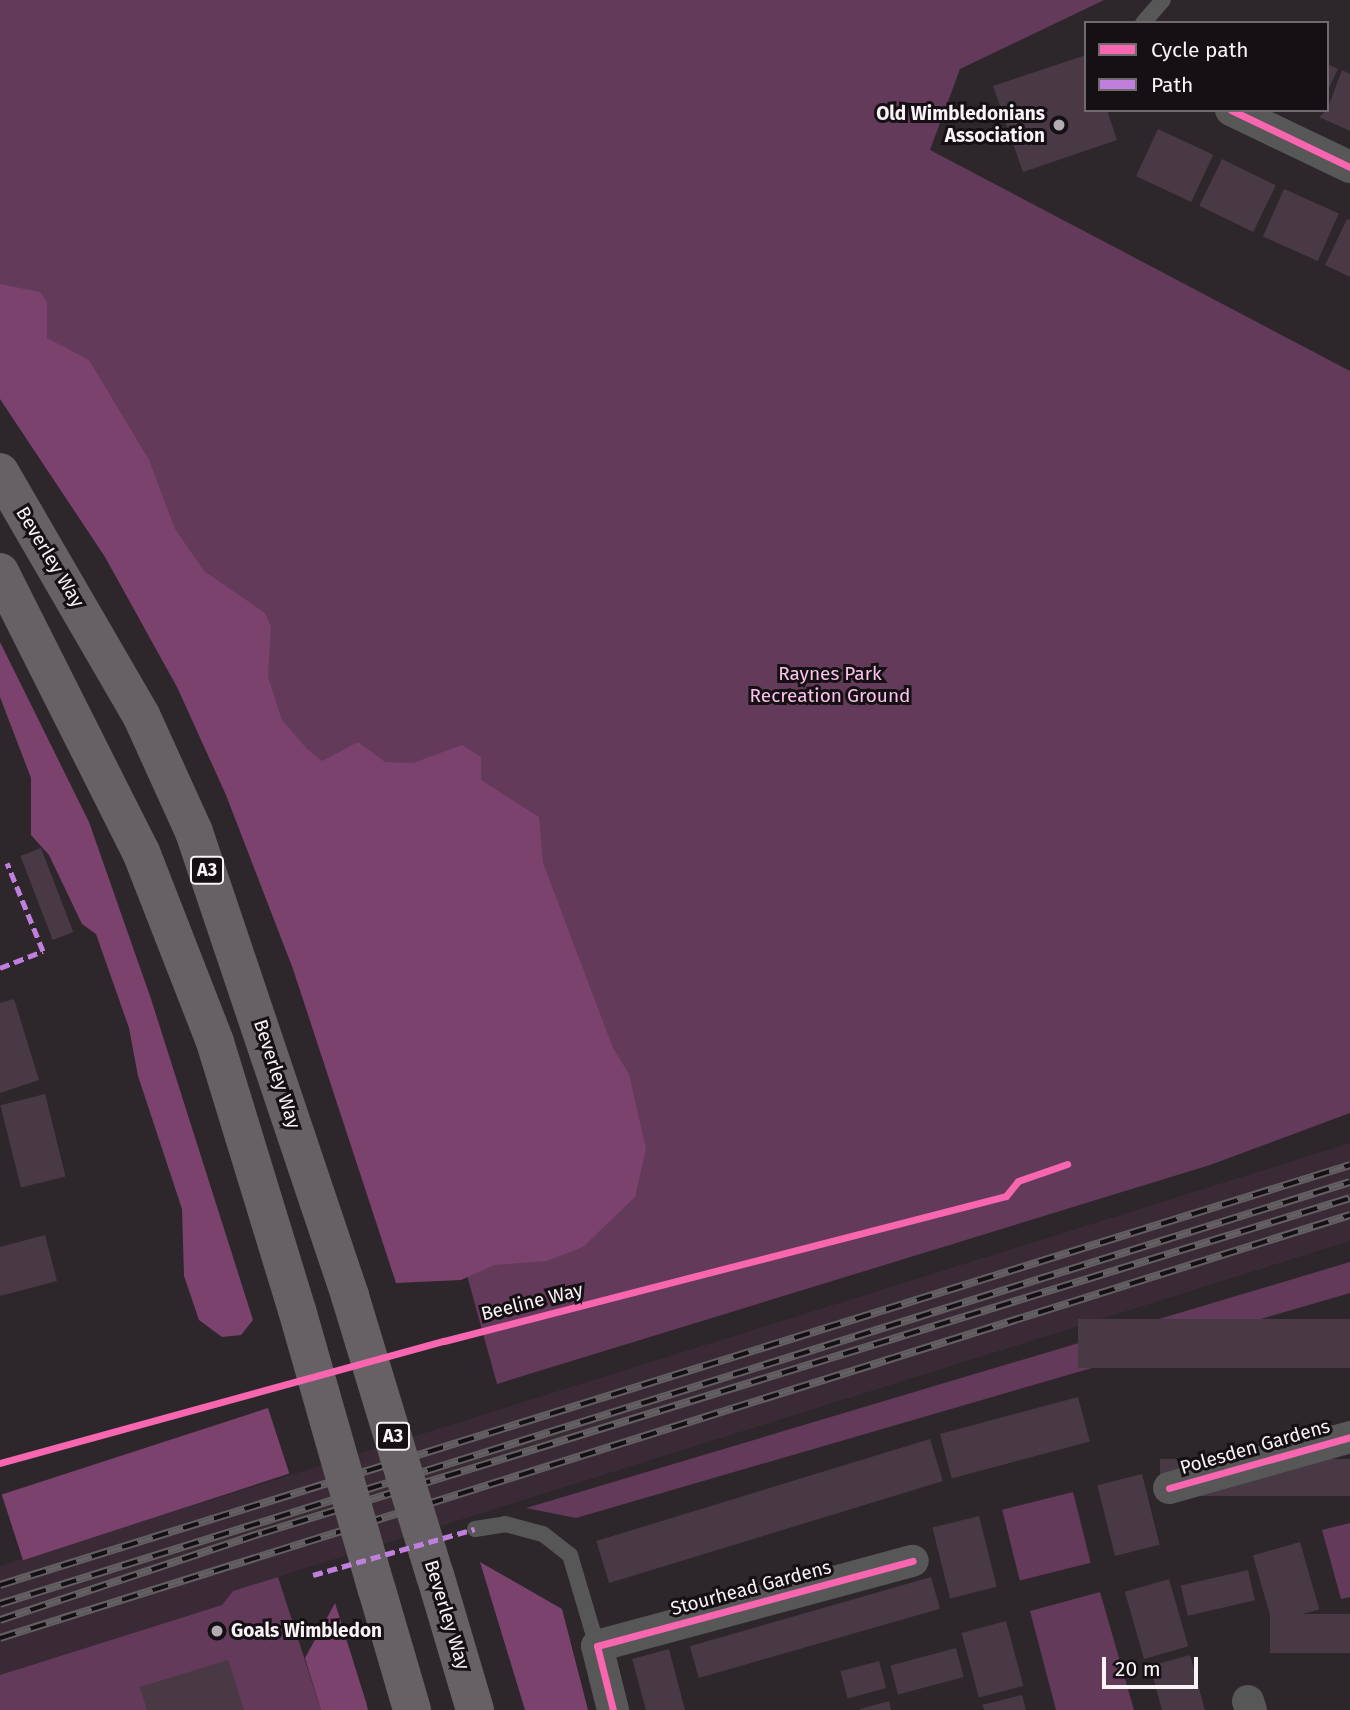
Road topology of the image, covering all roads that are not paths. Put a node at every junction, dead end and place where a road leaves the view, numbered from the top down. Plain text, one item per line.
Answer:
1 (1163, 0) edge
2 (1145, 21) edge
3 (1235, 112) edge
4 (1350, 167) edge
5 (0, 472) edge
6 (0, 572) edge
7 (1350, 1437) edge
8 (1169, 1488) dead end
9 (475, 1529) dead end
10 (913, 1561) dead end
11 (597, 1646) junction
12 (412, 1710) edge
13 (475, 1710) edge
14 (613, 1710) edge

1 - 2 lane
3 - 4 street
5 - 13 highway, Beverley Way / A3, bridge
6 - 12 highway, bridge
7 - 8 street, Polesden Gardens
9 - 11 lane
10 - 11 street, Stourhead Gardens
11 - 14 street

